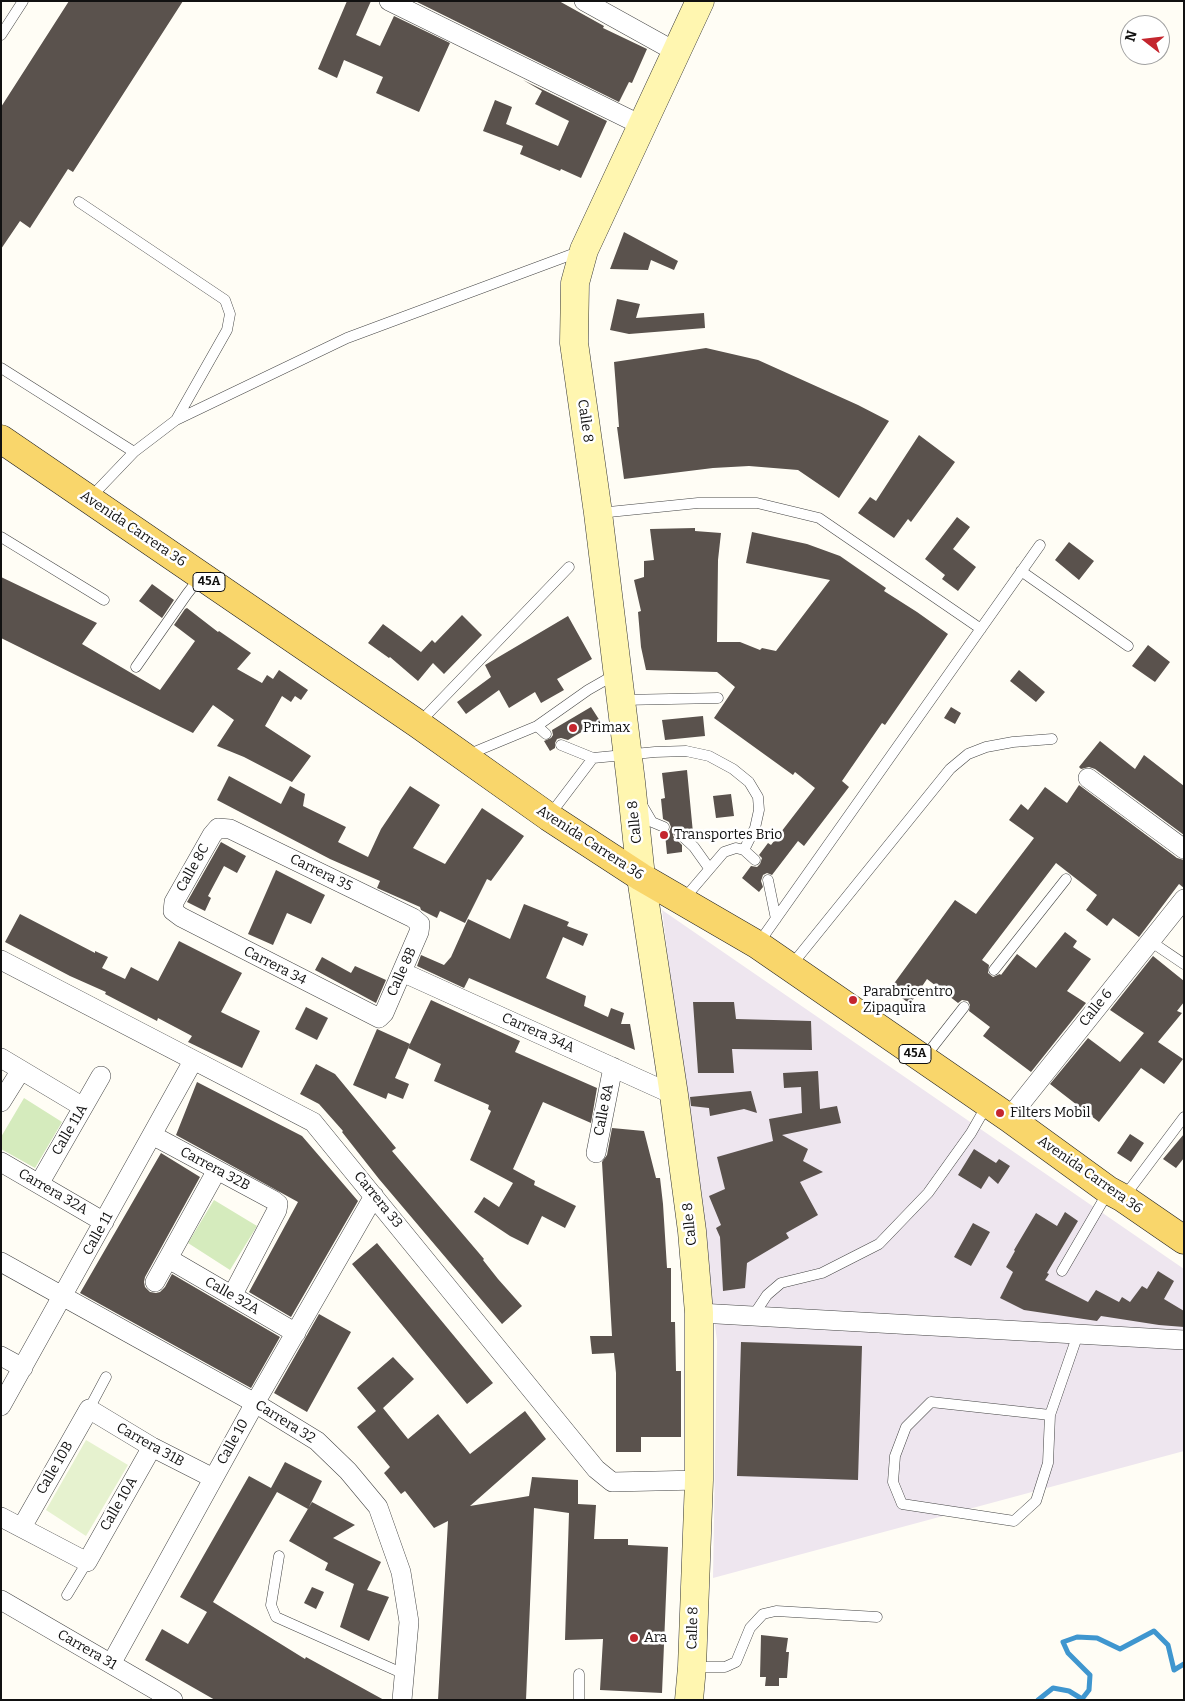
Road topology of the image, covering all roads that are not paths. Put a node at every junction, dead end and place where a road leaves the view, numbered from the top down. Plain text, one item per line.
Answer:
1 (23, 1) edge
2 (390, 1) edge
3 (584, 1) edge
4 (700, 1) edge
5 (1, 35) edge
6 (676, 52) junction
7 (642, 125) junction
8 (79, 202) dead end
9 (584, 250) junction
10 (1, 368) edge
11 (176, 420) junction
12 (1, 439) edge
13 (134, 452) junction
14 (89, 499) junction
15 (598, 513) junction
16 (1, 537) edge
17 (1040, 545) dead end
18 (568, 567) dead end
19 (1021, 571) junction
20 (201, 576) junction
21 (104, 600) dead end
22 (980, 629) junction
23 (1128, 646) dead end
24 (136, 667) dead end
25 (618, 673) junction
26 (718, 698) dead end
27 (621, 700) junction
28 (418, 724) junction
29 (537, 726) junction
30 (546, 734) dead end
31 (1052, 739) dead end
32 (561, 745) dead end
33 (464, 756) junction
34 (594, 758) junction
35 (630, 769) junction
36 (1088, 778) dead end
37 (549, 817) junction
38 (664, 827) dead end
39 (218, 828) joint
40 (680, 834) dead end
41 (1184, 849) edge
42 (744, 850) junction
43 (755, 860) dead end
44 (709, 868) junction
45 (641, 877) junction
46 (768, 880) dead end
47 (1066, 880) dead end
48 (1184, 898) edge
49 (682, 902) junction
50 (173, 911) joint
51 (776, 919) junction
52 (420, 924) joint
53 (1150, 941) junction
54 (758, 946) junction
55 (1, 960) edge
56 (1184, 964) edge
57 (790, 967) junction
58 (994, 970) dead end
59 (402, 972) junction
60 (964, 1007) dead end
61 (379, 1018) joint
62 (1, 1058) edge
63 (923, 1059) junction
64 (193, 1061) junction
65 (613, 1067) junction
66 (21, 1070) junction
67 (101, 1076) dead end
68 (674, 1094) junction
69 (1, 1102) edge
70 (83, 1108) junction
71 (998, 1111) junction
72 (1184, 1118) edge
73 (152, 1135) junction
74 (596, 1152) dead end
75 (1, 1162) edge
76 (217, 1170) junction
77 (39, 1184) junction
78 (1116, 1194) junction
79 (374, 1196) junction
80 (104, 1222) junction
81 (1184, 1240) edge
82 (169, 1259) junction
83 (1, 1262) edge
84 (1062, 1271) dead end
85 (155, 1282) dead end
86 (232, 1296) junction
87 (63, 1297) junction
88 (699, 1313) junction
89 (753, 1316) junction
90 (296, 1333) junction
91 (1078, 1334) junction
92 (1184, 1340) edge
93 (1, 1356) edge
94 (23, 1368) junction
95 (106, 1377) dead end
96 (255, 1404) junction
97 (1, 1406) edge
98 (89, 1409) junction
99 (1050, 1415) junction
100 (152, 1447) junction
101 (213, 1478) junction
102 (699, 1480) junction
103 (1, 1517) edge
104 (22, 1527) junction
105 (278, 1556) dead end
106 (87, 1562) junction
107 (67, 1595) dead end
108 (1, 1600) edge
109 (877, 1617) dead end
110 (111, 1664) junction
111 (692, 1667) junction
112 (404, 1674) junction
113 (579, 1674) dead end
114 (173, 1700) edge
115 (402, 1700) edge
116 (579, 1700) edge
117 (689, 1700) edge

1 - 5 lane
2 - 7 street
3 - 6 street
4 - 6 main road, Calle 8
6 - 7 main road, Calle 8
7 - 9 main road, Calle 8
8 - 11 lane
9 - 11 lane
9 - 15 main road, Calle 8
10 - 13 lane
11 - 13 lane
12 - 14 main road, Avenida Carrera 36 / 45A
13 - 14 lane
14 - 20 main road, Avenida Carrera 36 / 45A
15 - 22 lane
15 - 25 main road, Calle 8
16 - 21 lane
17 - 19 lane
18 - 28 lane
19 - 22 lane
19 - 23 lane
20 - 24 lane
20 - 28 main road, Avenida Carrera 36 / 45A
22 - 51 lane
25 - 27 main road, Calle 8
25 - 29 lane
26 - 27 lane
27 - 35 main road, Calle 8
28 - 33 main road, Avenida Carrera 36 / 45A
29 - 30 lane
29 - 33 lane
31 - 57 lane
32 - 34 lane
33 - 37 main road, Avenida Carrera 36 / 45A
34 - 35 lane
34 - 37 lane
35 - 38 lane
35 - 42 lane
35 - 45 main road, Calle 8
36 - 41 street
37 - 45 main road, Avenida Carrera 36 / 45A
39 - 50 street, Calle 8C
39 - 52 street, Carrera 35
40 - 44 lane
42 - 43 lane
42 - 44 lane
44 - 49 lane
45 - 49 main road, Avenida Carrera 36 / 45A
45 - 68 main road, Calle 8
46 - 51 lane
47 - 58 lane
48 - 53 street, Calle 6
49 - 54 main road, Avenida Carrera 36 / 45A
50 - 61 street, Carrera 34
51 - 54 lane
52 - 59 street, Calle 8B
53 - 56 lane
53 - 71 street, Calle 6
54 - 57 main road, Avenida Carrera 36 / 45A
55 - 64 street, Carrera 33
57 - 63 main road, Avenida Carrera 36 / 45A
59 - 61 street, Calle 8B
59 - 65 street, Carrera 34A
60 - 63 lane
62 - 66 street
63 - 71 main road, Avenida Carrera 36 / 45A
64 - 73 street, Calle 11
64 - 79 street, Carrera 33
65 - 68 street, Carrera 34A
65 - 74 street, Calle 8A
66 - 69 street
66 - 70 street
67 - 70 street, Calle 11A
68 - 88 main road, Calle 8
70 - 77 street, Calle 11A
71 - 78 main road, Avenida Carrera 36 / 45A
71 - 89 lane
72 - 78 lane
73 - 76 street, Carrera 32B
73 - 80 street, Calle 11
75 - 77 street, Carrera 32A
76 - 82 street
76 - 86 street, Carrera 32B
77 - 80 street, Carrera 32A
78 - 81 main road, Avenida Carrera 36 / 45A
78 - 84 lane
79 - 90 street, Calle 10
79 - 102 street, Carrera 33
80 - 87 street, Calle 11
82 - 85 street
82 - 86 street, Calle 32A
83 - 87 street, Carrera 32
86 - 90 street, Calle 32A
87 - 94 street, Calle 11
87 - 96 street, Carrera 32
88 - 89 street
88 - 102 main road, Calle 8
89 - 91 street
90 - 96 street, Calle 10
91 - 92 street
91 - 99 lane
93 - 94 street
94 - 97 street, Calle 11
95 - 98 lane
96 - 101 street, Calle 10
96 - 112 street, Carrera 32
98 - 100 street, Carrera 31B
98 - 104 street, Calle 10B
99 - 99 lane
100 - 101 street, Carrera 31B
100 - 106 street, Calle 10A
101 - 110 street, Calle 10
102 - 111 main road, Calle 8
103 - 104 street
104 - 106 street
105 - 112 lane
106 - 107 lane
108 - 110 street, Carrera 31
109 - 111 lane
110 - 114 street, Carrera 31
111 - 117 main road, Calle 8
112 - 115 street, Carrera 32
113 - 116 lane

